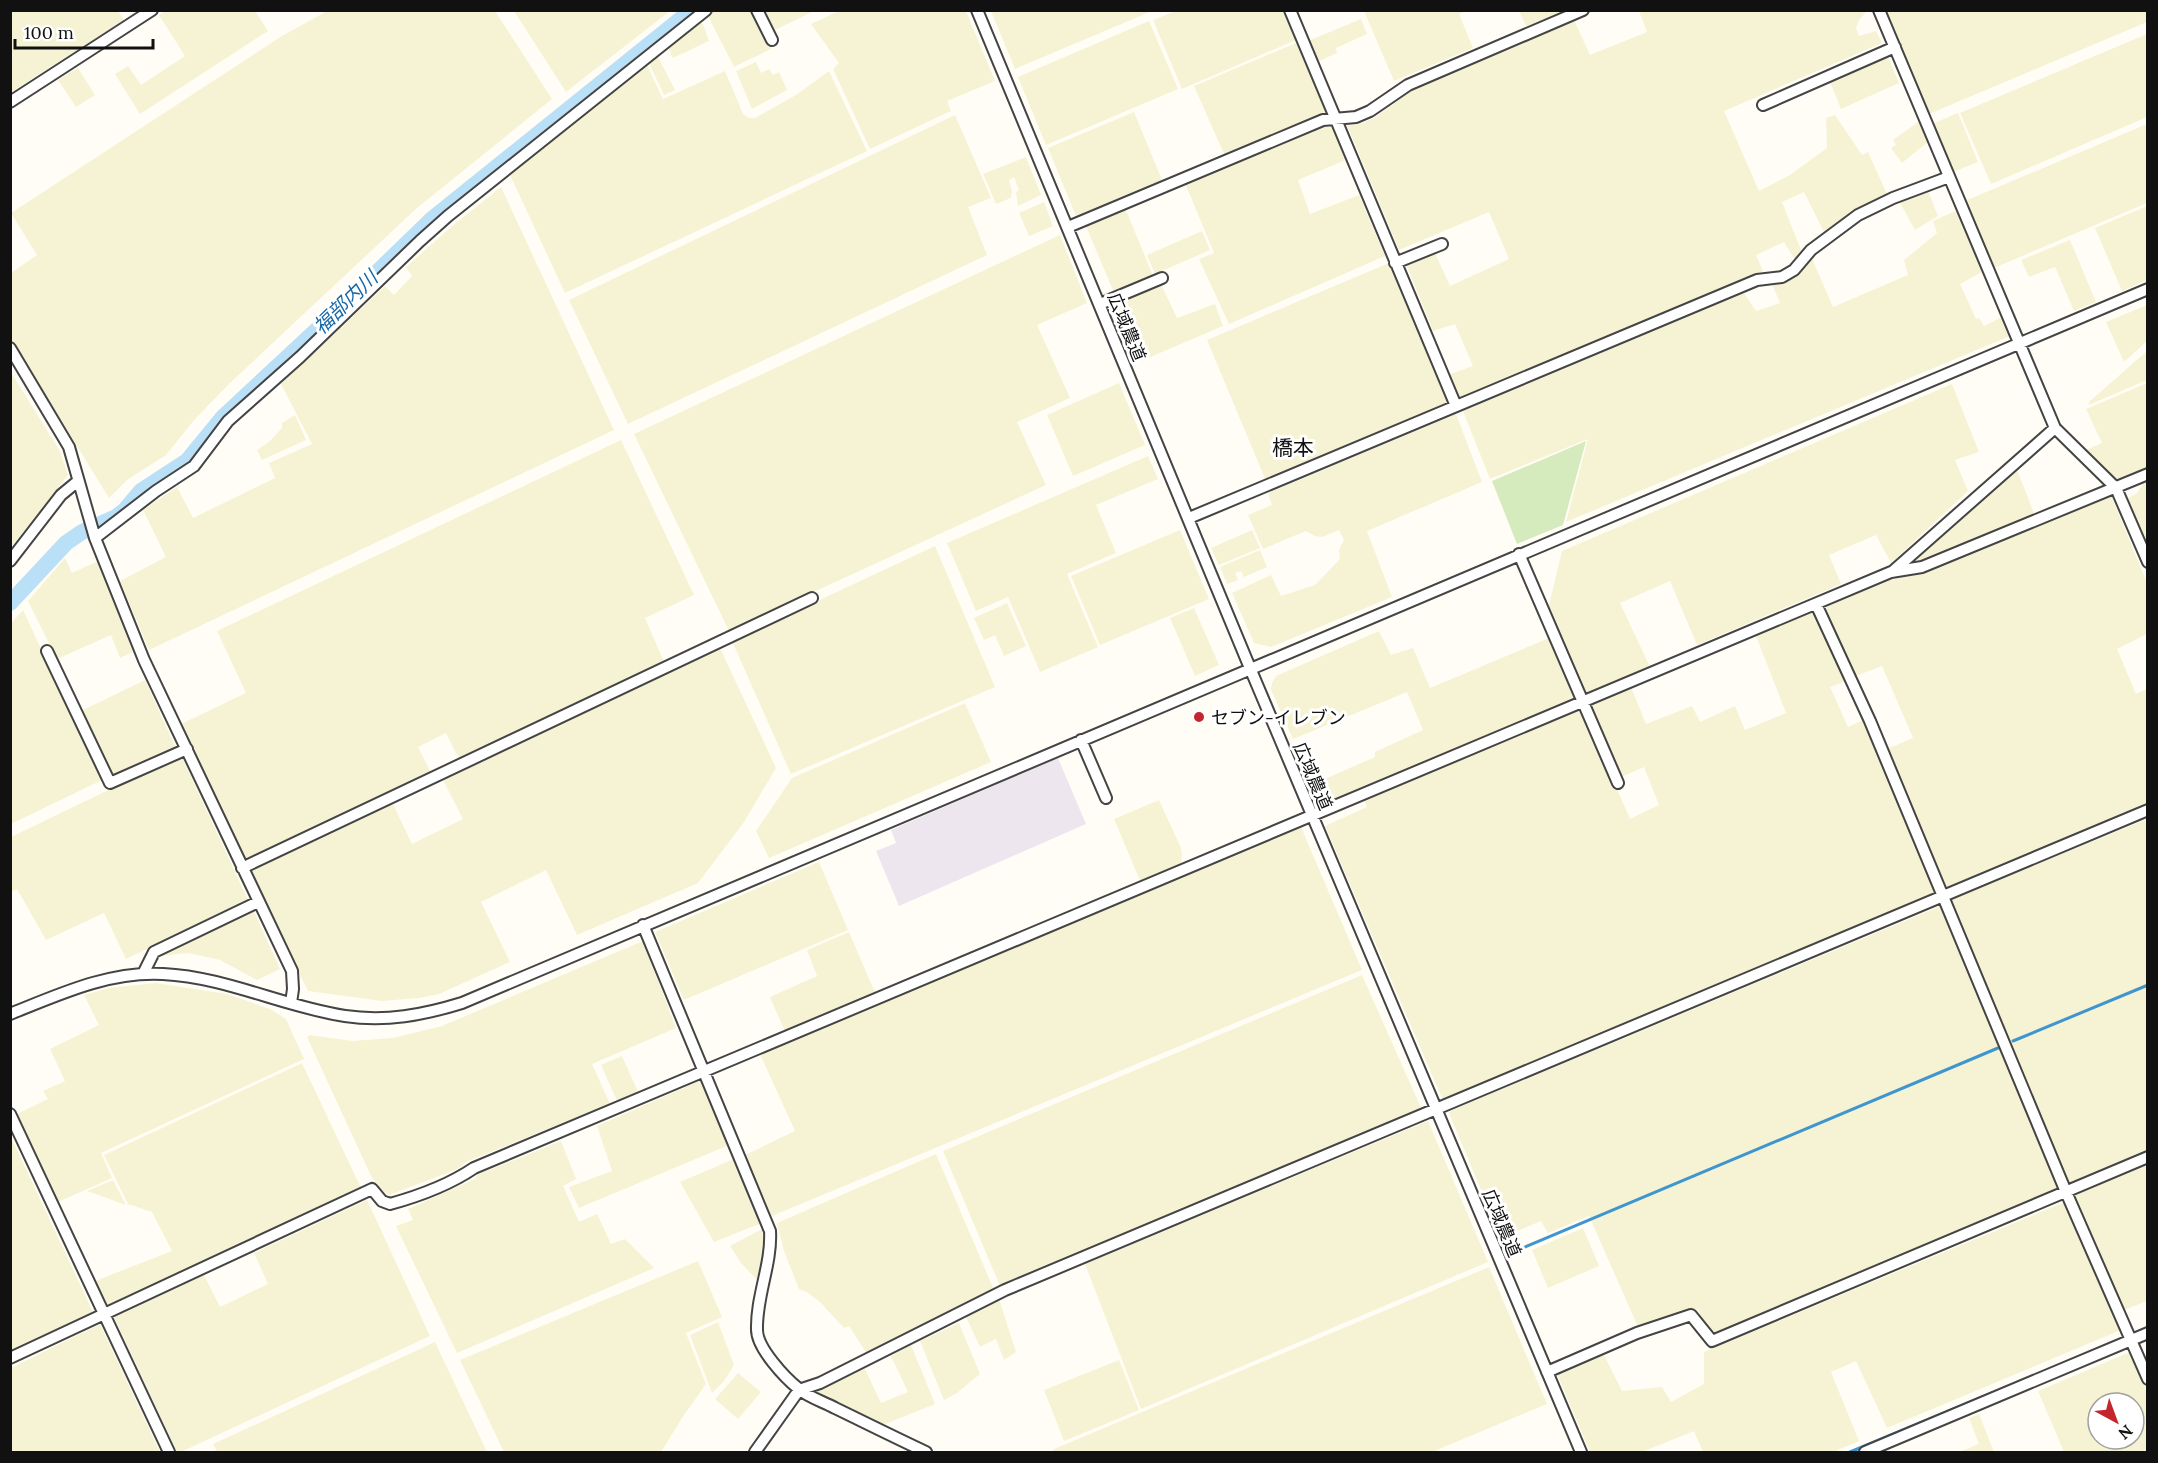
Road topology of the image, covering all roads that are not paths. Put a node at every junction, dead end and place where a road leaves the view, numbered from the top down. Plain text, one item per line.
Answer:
1 (152, 10) edge
2 (706, 10) edge
3 (757, 10) edge
4 (978, 10) edge
5 (1290, 10) edge
6 (1583, 10) edge
7 (1879, 10) edge
8 (772, 40) dead end
9 (1894, 47) junction
10 (10, 102) edge
11 (1763, 105) dead end
12 (1335, 119) junction
13 (1949, 177) junction
14 (1068, 227) junction
15 (1442, 244) dead end
16 (1395, 263) junction
17 (1162, 278) dead end
18 (2148, 289) edge
19 (1100, 304) junction
20 (2020, 343) junction
21 (10, 348) edge
22 (1456, 406) junction
23 (2055, 428) junction
24 (2148, 474) edge
25 (78, 481) junction
26 (2116, 488) junction
27 (1189, 518) junction
28 (93, 530) junction
29 (1518, 554) junction
30 (10, 561) edge
31 (2148, 562) edge
32 (1892, 572) junction
33 (812, 598) dead end
34 (1816, 604) junction
35 (47, 651) dead end
36 (1250, 668) junction
37 (1582, 702) junction
38 (1081, 740) junction
39 (186, 749) junction
40 (1618, 783) dead end
41 (1106, 798) dead end
42 (2148, 810) edge
43 (1312, 815) junction
44 (242, 868) junction
45 (1944, 896) junction
46 (258, 902) junction
47 (643, 925) junction
48 (143, 974) junction
49 (291, 1003) junction
50 (10, 1014) edge
51 (704, 1071) junction
52 (1436, 1109) junction
53 (10, 1114) edge
54 (2148, 1158) edge
55 (2067, 1192) junction
56 (105, 1314) junction
57 (2148, 1334) edge
58 (2130, 1336) junction
59 (10, 1358) edge
60 (1546, 1372) junction
61 (2148, 1379) edge
62 (799, 1390) junction
63 (169, 1452) edge
64 (755, 1452) edge
65 (926, 1452) edge
66 (1581, 1452) edge
67 (1865, 1452) edge

1 - 10 street
2 - 28 street
3 - 8 street
4 - 14 street, 広域農道
5 - 12 street
6 - 12 street
7 - 9 street
9 - 11 street
9 - 13 street
12 - 14 street
12 - 16 street
13 - 20 street
13 - 22 street
14 - 19 street, 広域農道
15 - 16 street
16 - 22 street
17 - 19 street
18 - 20 street
19 - 27 street, 広域農道
20 - 23 street
20 - 29 street
21 - 25 street
22 - 27 street
23 - 26 street
23 - 32 street
24 - 26 street
25 - 28 street
25 - 30 street
26 - 31 street
26 - 32 street
27 - 36 street, 広域農道
28 - 39 street
29 - 36 street
29 - 37 street
32 - 34 street
33 - 44 street
34 - 37 street
34 - 45 street
35 - 39 street
36 - 38 street
36 - 43 street, 広域農道
37 - 40 street
37 - 43 street
38 - 41 street
38 - 47 street
39 - 44 street
42 - 45 street
43 - 51 street
43 - 52 street, 広域農道
44 - 46 street
45 - 52 street
45 - 55 street
46 - 48 street
46 - 49 street
47 - 49 street
47 - 51 street
48 - 49 street
48 - 50 street
51 - 56 street
51 - 62 street
52 - 60 street, 広域農道
52 - 62 street
53 - 56 street
54 - 55 street
55 - 58 street
55 - 60 street
56 - 59 street
56 - 63 street
57 - 58 street
58 - 61 street
58 - 67 street
60 - 66 street, 広域農道
62 - 64 street
62 - 65 street

